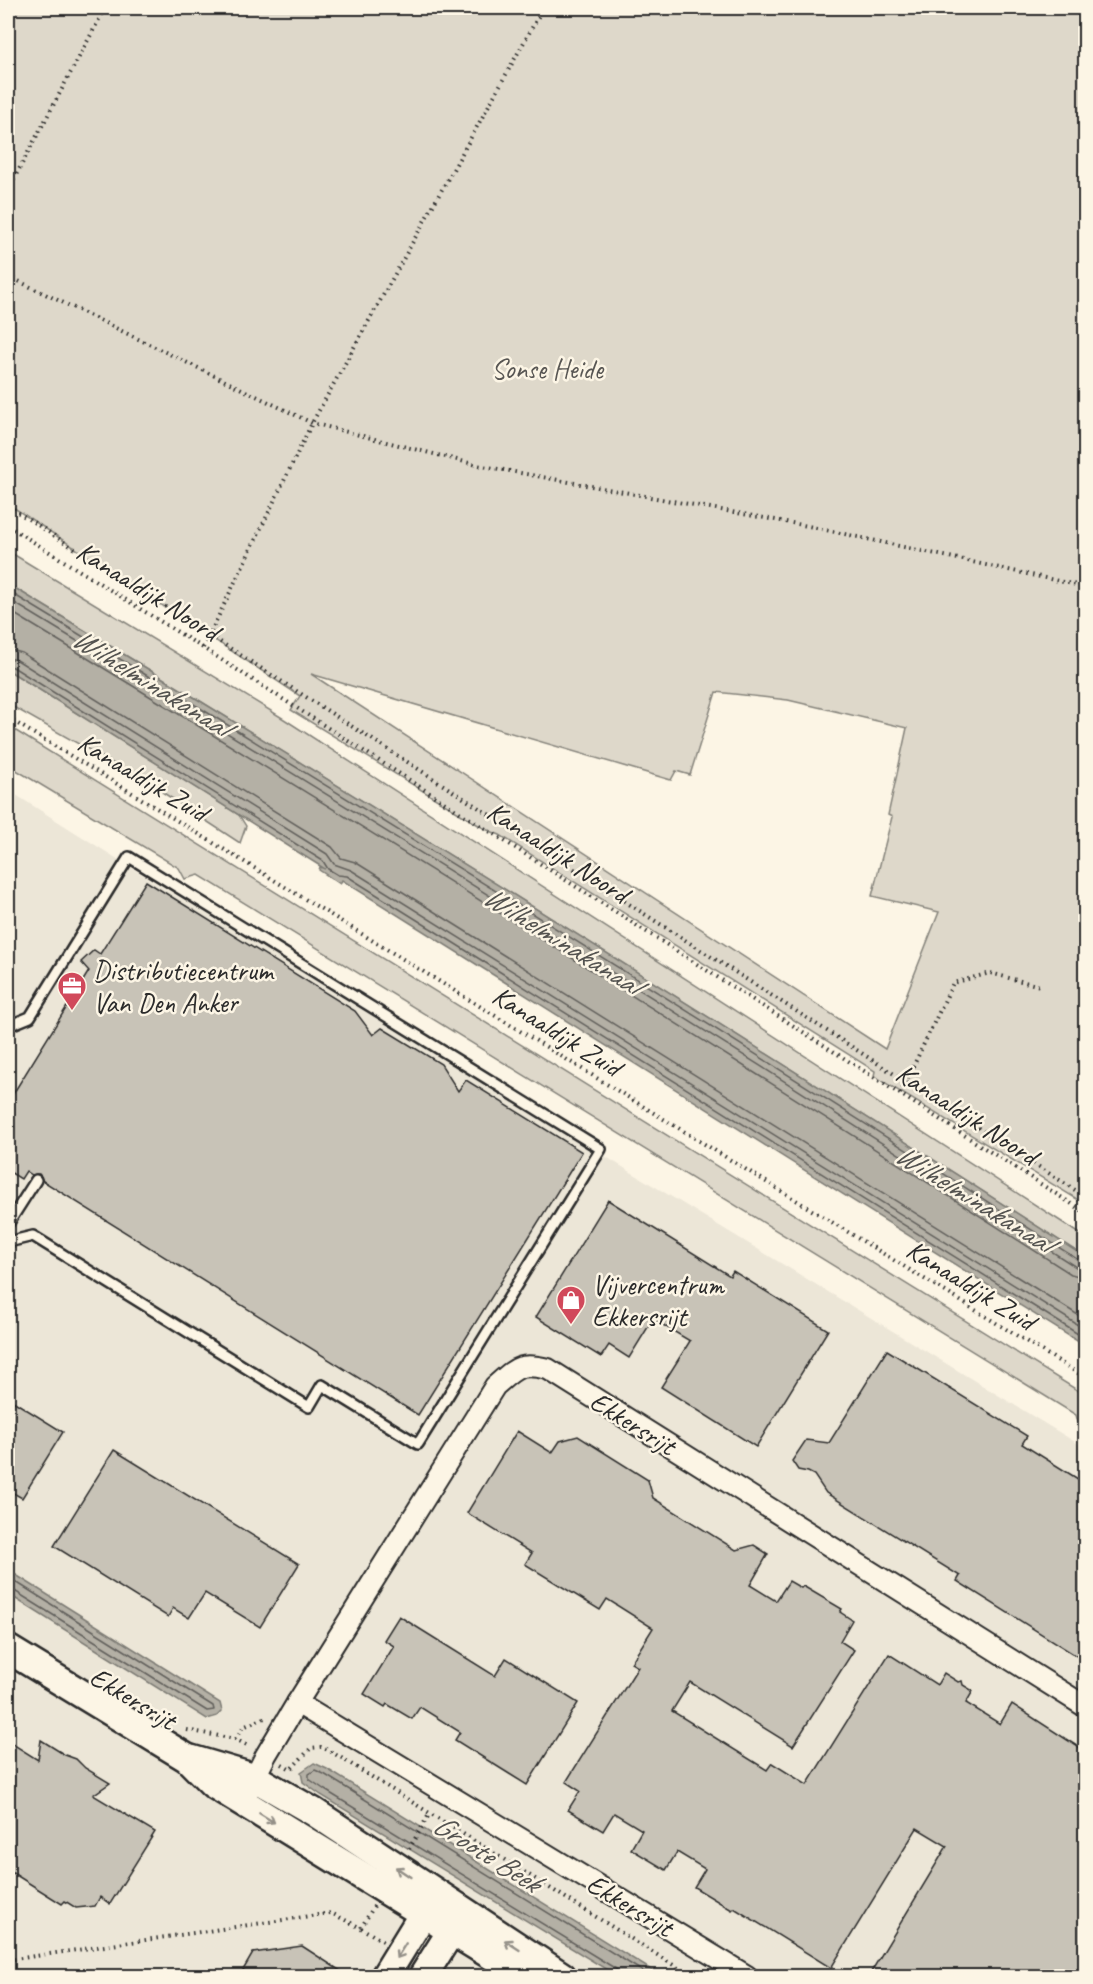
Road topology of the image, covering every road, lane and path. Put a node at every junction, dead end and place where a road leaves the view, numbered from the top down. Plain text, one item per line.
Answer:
1 (104, 8) edge
2 (543, 8) edge
3 (8, 190) edge
4 (8, 276) edge
5 (312, 423) junction
6 (8, 506) edge
7 (8, 526) edge
8 (1086, 587) edge
9 (210, 635) junction
10 (203, 648) junction
11 (8, 718) edge
12 (1040, 986) dead end
13 (8, 1026) edge
14 (906, 1082) junction
15 (900, 1094) junction
16 (36, 1180) dead end
17 (1086, 1197) edge
18 (1086, 1213) edge
19 (8, 1224) edge
20 (8, 1242) edge
21 (1086, 1378) edge
22 (8, 1621) edge
23 (17, 1641) edge
24 (297, 1703) junction
25 (1086, 1707) edge
26 (182, 1728) dead end
27 (187, 1758) junction
28 (260, 1766) junction
29 (242, 1802) junction
30 (430, 1813) junction
31 (406, 1853) dead end
32 (383, 1890) junction
33 (423, 1914) junction
34 (452, 1917) junction
35 (8, 1960) edge
36 (385, 1977) edge
37 (423, 1977) edge
38 (525, 1977) edge
39 (561, 1977) edge
40 (691, 1977) edge
41 (747, 1977) edge

1 - 3 path
2 - 5 path
4 - 5 path
5 - 8 path
5 - 9 path
6 - 9 path
7 - 10 path, Kanaaldijk Noord
9 - 10 path
9 - 14 path
10 - 15 path, Kanaaldijk Noord
11 - 21 path, Kanaaldijk Zuid
12 - 14 path
13 - 20 lane
14 - 15 path
14 - 17 path
15 - 18 path, Kanaaldijk Noord
16 - 19 lane
22 - 23 path
23 - 27 main road, Ekkersrijt
24 - 25 street, Ekkersrijt
24 - 28 street, Ekkersrijt
24 - 41 street, Ekkersrijt
26 - 28 path, Ekkersrijt
27 - 28 main road, Ekkersrijt
27 - 29 main road, Ekkersrijt
28 - 29 street, Ekkersrijt
28 - 30 path, Ekkersrijt
34 -> 28 main road, Ekkersrijt
29 -> 32 main road, Ekkersrijt
30 - 31 path
30 - 40 path, Ekkersrijt
32 - 33 main road, Ekkersrijt
32 - 35 path
33 - 34 main road, Ekkersrijt
33 -> 36 main road
34 - 37 main road
34 - 38 main road, Ekkersrijt
39 -> 34 main road, Ekkersrijt

